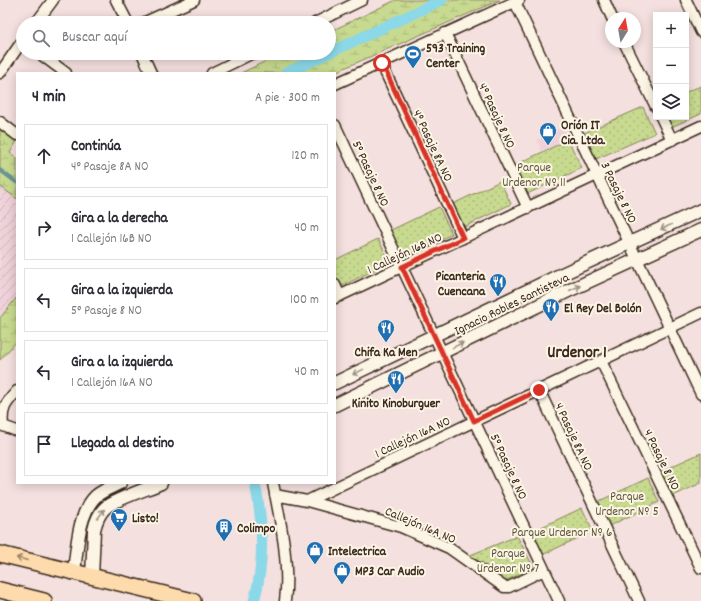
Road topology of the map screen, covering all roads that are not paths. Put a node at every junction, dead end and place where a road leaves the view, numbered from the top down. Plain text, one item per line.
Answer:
1 (53, 0) edge
2 (116, 0) edge
3 (194, 0) edge
4 (362, 0) edge
5 (604, 0) edge
6 (686, 0) edge
7 (517, 1) edge
8 (609, 12) edge
9 (41, 16) edge
10 (124, 16) edge
11 (159, 16) edge
12 (329, 16) edge
13 (701, 32) edge
14 (445, 34) junction
15 (627, 48) edge
16 (16, 51) edge
17 (48, 60) edge
18 (145, 60) edge
19 (239, 60) edge
20 (382, 63) junction
21 (65, 72) edge
22 (151, 72) edge
23 (214, 72) edge
24 (0, 73) edge
25 (336, 84) edge
26 (653, 101) edge
27 (662, 120) edge
28 (0, 122) edge
29 (701, 126) edge
30 (336, 127) edge
31 (16, 134) edge
32 (672, 140) junction
33 (597, 175) junction
34 (528, 208) junction
35 (701, 210) edge
36 (701, 230) edge
37 (463, 238) junction
38 (630, 244) junction
39 (637, 258) junction
40 (402, 267) junction
41 (338, 297) edge
42 (701, 313) edge
43 (670, 328) junction
44 (434, 336) junction
45 (442, 353) junction
46 (601, 361) junction
47 (336, 383) edge
48 (539, 390) junction
49 (16, 392) edge
50 (701, 394) edge
51 (336, 405) edge
52 (474, 421) junction
53 (16, 431) edge
54 (118, 484) edge
55 (159, 484) edge
56 (273, 484) edge
57 (275, 495) junction
58 (307, 501) junction
59 (0, 554) edge
60 (701, 568) edge
61 (544, 570) junction
62 (74, 572) junction
63 (92, 577) junction
64 (0, 590) edge
65 (44, 601) edge
66 (193, 601) edge
67 (285, 601) edge
68 (559, 601) edge
69 (638, 601) edge

1 - 9 street
2 - 10 street
3 - 11 street
4 - 12 street
5 - 8 street
6 - 13 street
7 - 14 street
7 - 33 street, 3 Pasaje 8 NO
14 - 20 street
14 - 34 street, 4° Pasaje 8 NO
15 - 26 street
16 - 24 street
17 - 21 street
18 - 22 street
19 - 23 street
20 - 25 street
20 - 37 street, 4° Pasaje 8A NO
27 - 32 street
28 - 31 street
29 - 32 street, 1 Callejón 16B NO
30 - 40 street, 5° Pasaje 8 NO
32 - 33 street, 1 Callejón 16B NO
33 - 34 street, 1 Callejón 16B NO
33 - 38 street, 3 Pasaje 8 NO
34 - 37 street, 1 Callejón 16B NO
35 -> 38 street, Ignacio Robles Santisteva
36 - 39 street, Ignacio Robles Santisteva
37 - 40 street, 1 Callejón 16B NO
38 - 39 street, 3 Pasaje 8 NO
38 - 44 street, Ignacio Robles Santisteva
39 - 43 street, 3 Pasaje 8 NO
45 -> 39 street, Ignacio Robles Santisteva
40 - 41 street, 1 Callejón 16B NO
40 - 44 street, 5° Pasaje 8 NO
42 - 43 street, 1 Callejón 16A NO
43 - 46 street, 1 Callejón 16A NO
43 - 50 street, 3 Pasaje 8 NO
44 - 45 street, 5° Pasaje 8 NO
44 -> 47 street, Ignacio Robles Santisteva
45 - 51 street, Ignacio Robles Santisteva
45 - 52 street, 5° Pasaje 8 NO
46 - 48 street, 1 Callejón 16A NO
46 - 60 street, 4 Pasaje 8 NO
48 - 52 street, 1 Callejón 16A NO
48 - 69 street, 4 Pasaje 8A NO
49 - 53 street
52 - 58 street, 1 Callejón 16A NO
52 - 61 street, 5° Pasaje 8 NO
54 - 62 street
63 -> 55 street
56 - 57 street
57 - 58 street, Callejón 16A NO
57 - 67 street
58 - 61 street, Callejón 16A NO
62 -> 59 main road
61 - 68 street, 5° Pasaje 8 NO
62 - 63 main road
63 - 66 main road
64 - 65 main road

